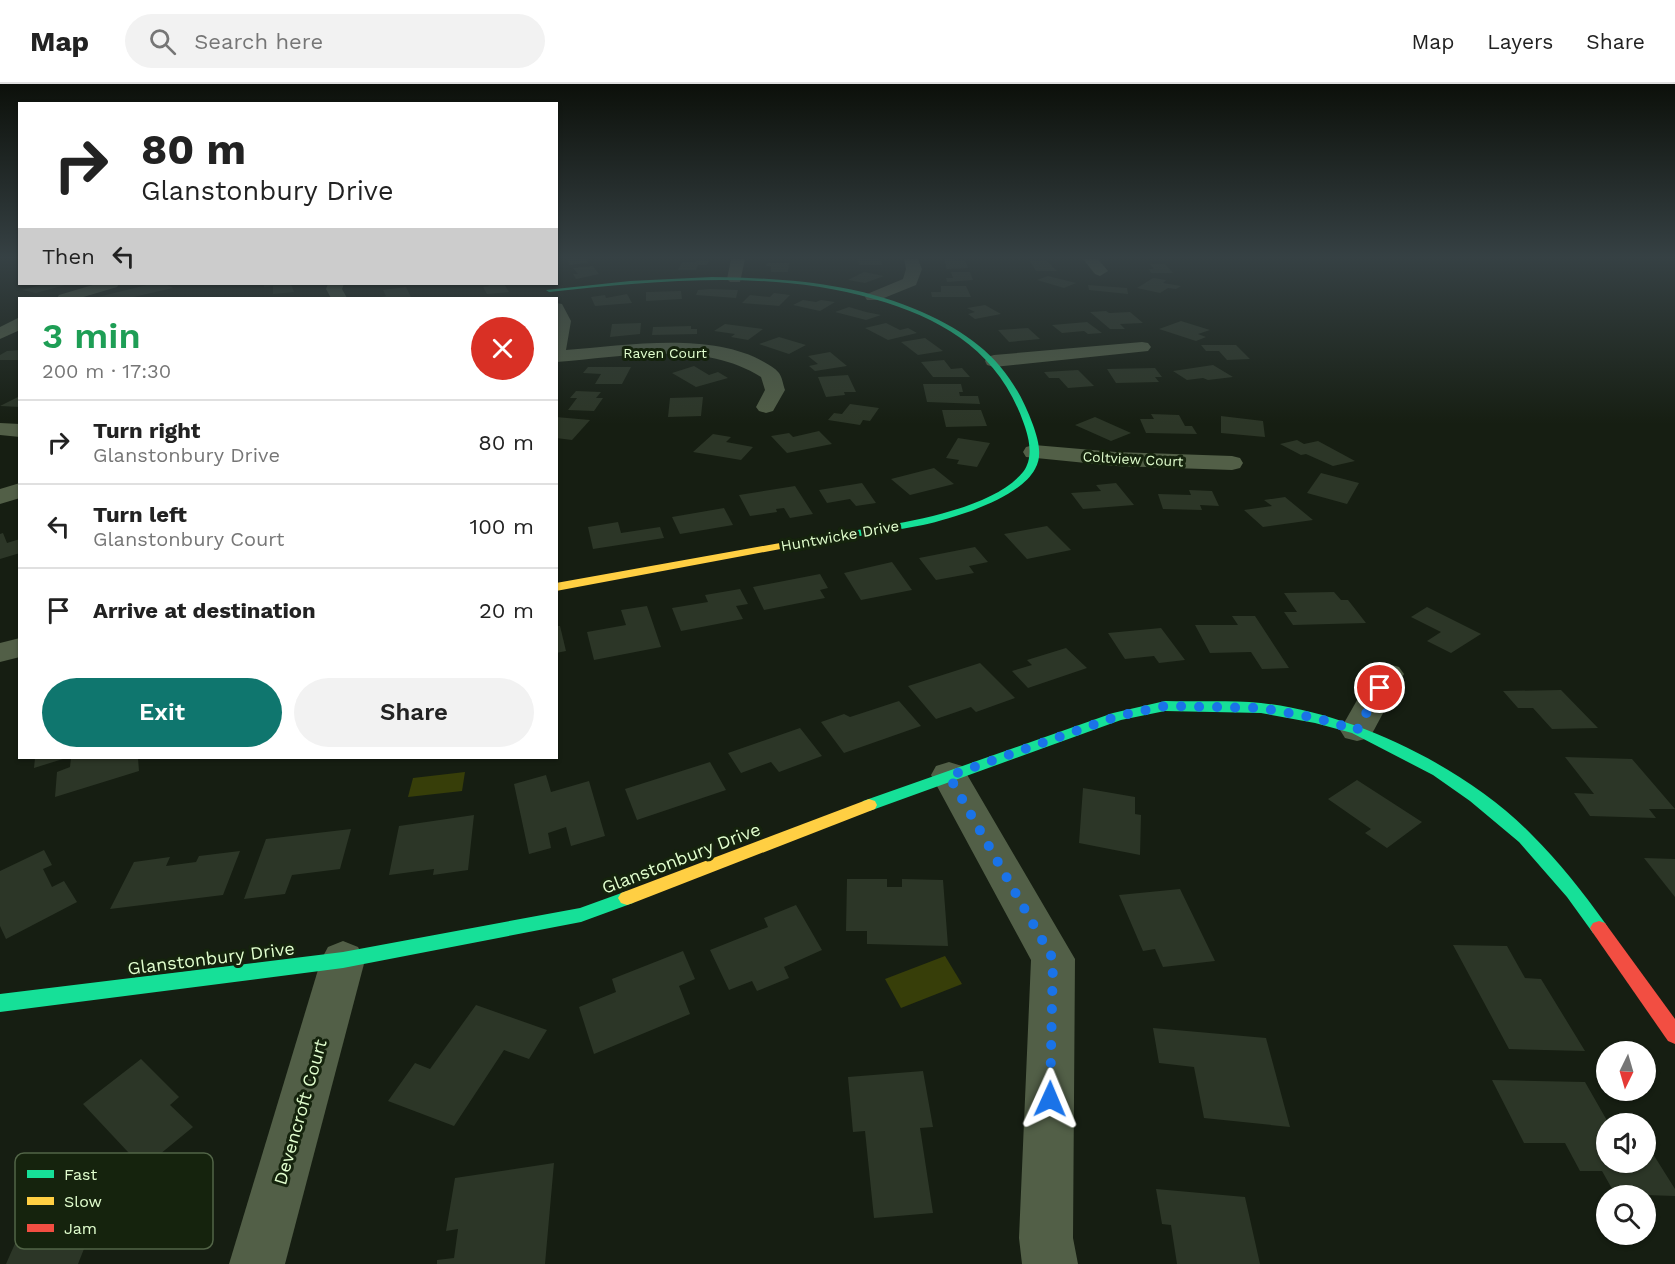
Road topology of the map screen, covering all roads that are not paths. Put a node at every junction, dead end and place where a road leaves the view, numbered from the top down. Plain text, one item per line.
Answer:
1 (559, 314) edge
2 (922, 314) edge
3 (18, 323) edge
4 (0, 334) edge
5 (18, 338) edge
6 (0, 339) edge
7 (558, 343) edge
8 (1142, 347) dead end
9 (558, 354) edge
10 (994, 361) junction
11 (766, 407) dead end
12 (0, 429) edge
13 (18, 431) edge
14 (1035, 452) junction
15 (1232, 463) dead end
16 (18, 491) edge
17 (0, 497) edge
18 (558, 587) edge
19 (18, 648) edge
20 (0, 653) edge
21 (1388, 674) dead end
22 (1357, 730) junction
23 (949, 776) junction
24 (343, 960) junction
25 (0, 1003) edge
26 (1675, 1035) edge
27 (257, 1264) edge
28 (1050, 1264) edge

1 - 7 street
2 - 10 street
3 - 4 street
5 - 6 street
8 - 10 street
9 - 11 street, Raven Court
10 - 14 street
12 - 13 street
14 - 15 street, Coltview Court
14 - 18 street, Huntwicke Drive
16 - 17 street
19 - 20 street
21 - 22 street
22 - 23 street, Glanstonbury Drive
22 - 26 street, Glanstonbury Drive
23 - 24 street, Glanstonbury Drive
23 - 28 street
24 - 25 street, Glanstonbury Drive
24 - 27 street, Devencroft Court

